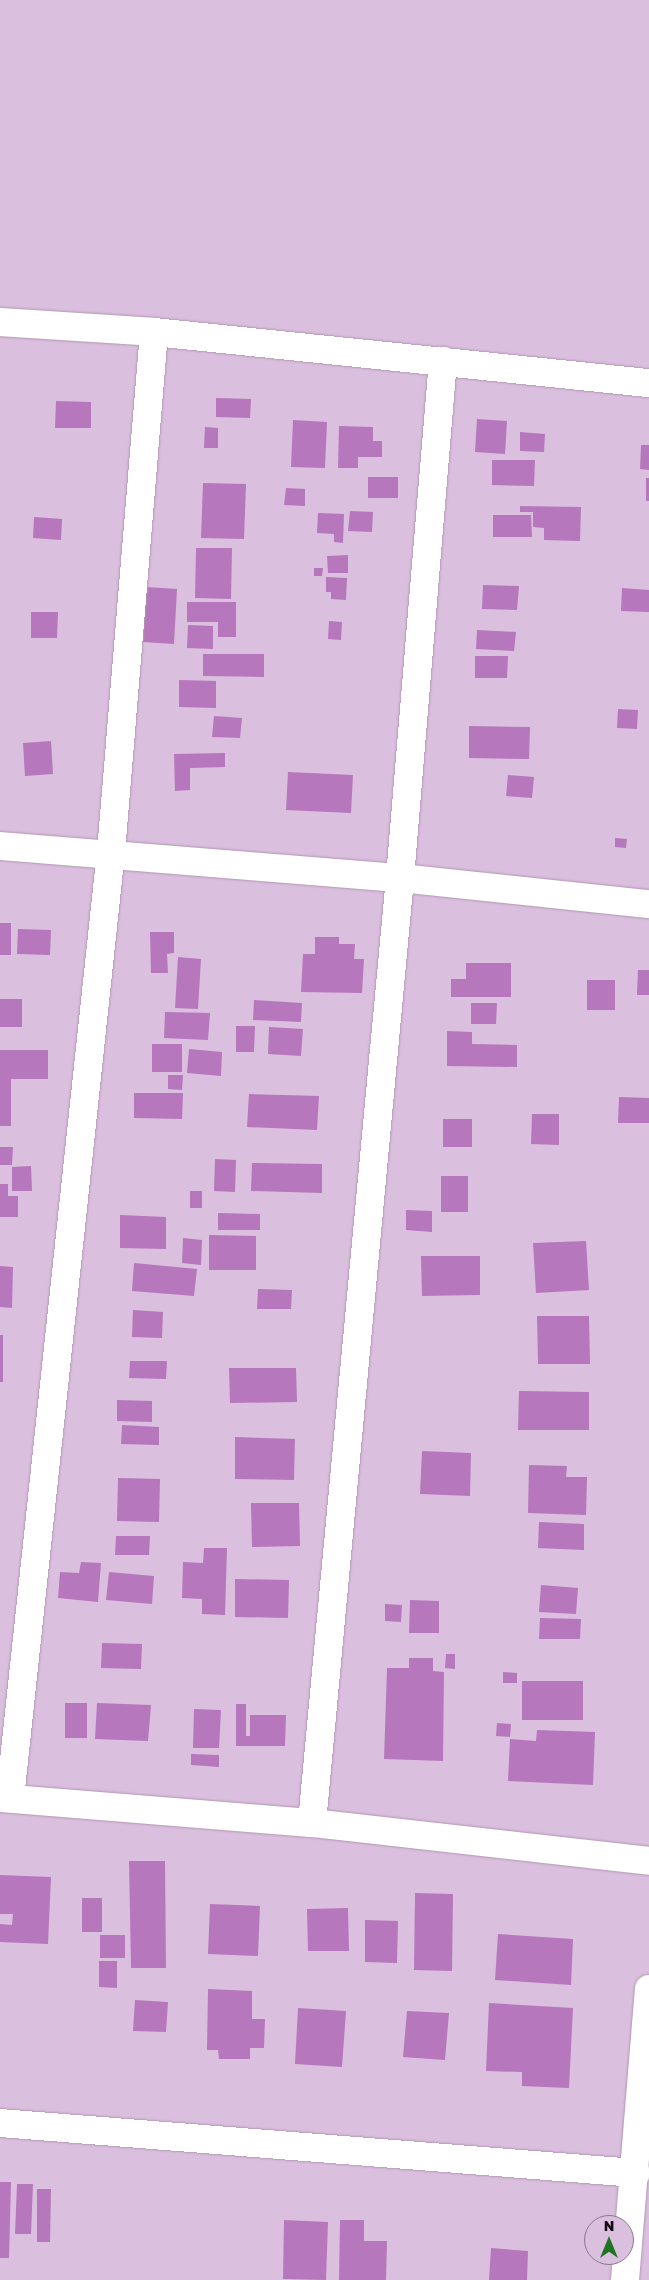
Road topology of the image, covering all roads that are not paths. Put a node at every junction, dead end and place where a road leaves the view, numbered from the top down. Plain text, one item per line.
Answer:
1 (0, 322) edge
2 (154, 332) junction
3 (443, 361) junction
4 (649, 383) edge
5 (0, 846) edge
6 (111, 852) junction
7 (400, 878) junction
8 (649, 904) edge
9 (5, 1798) edge
10 (312, 1823) junction
11 (649, 1861) edge
12 (649, 1989) edge
13 (0, 2123) edge
14 (636, 2173) junction
15 (625, 2280) edge

1 - 2 street
2 - 3 street
2 - 6 street
3 - 4 street
3 - 7 street
5 - 6 street
6 - 7 street
6 - 9 street
7 - 8 street
7 - 10 street
9 - 10 street
10 - 11 street
12 - 14 street
13 - 14 street
14 - 15 street

